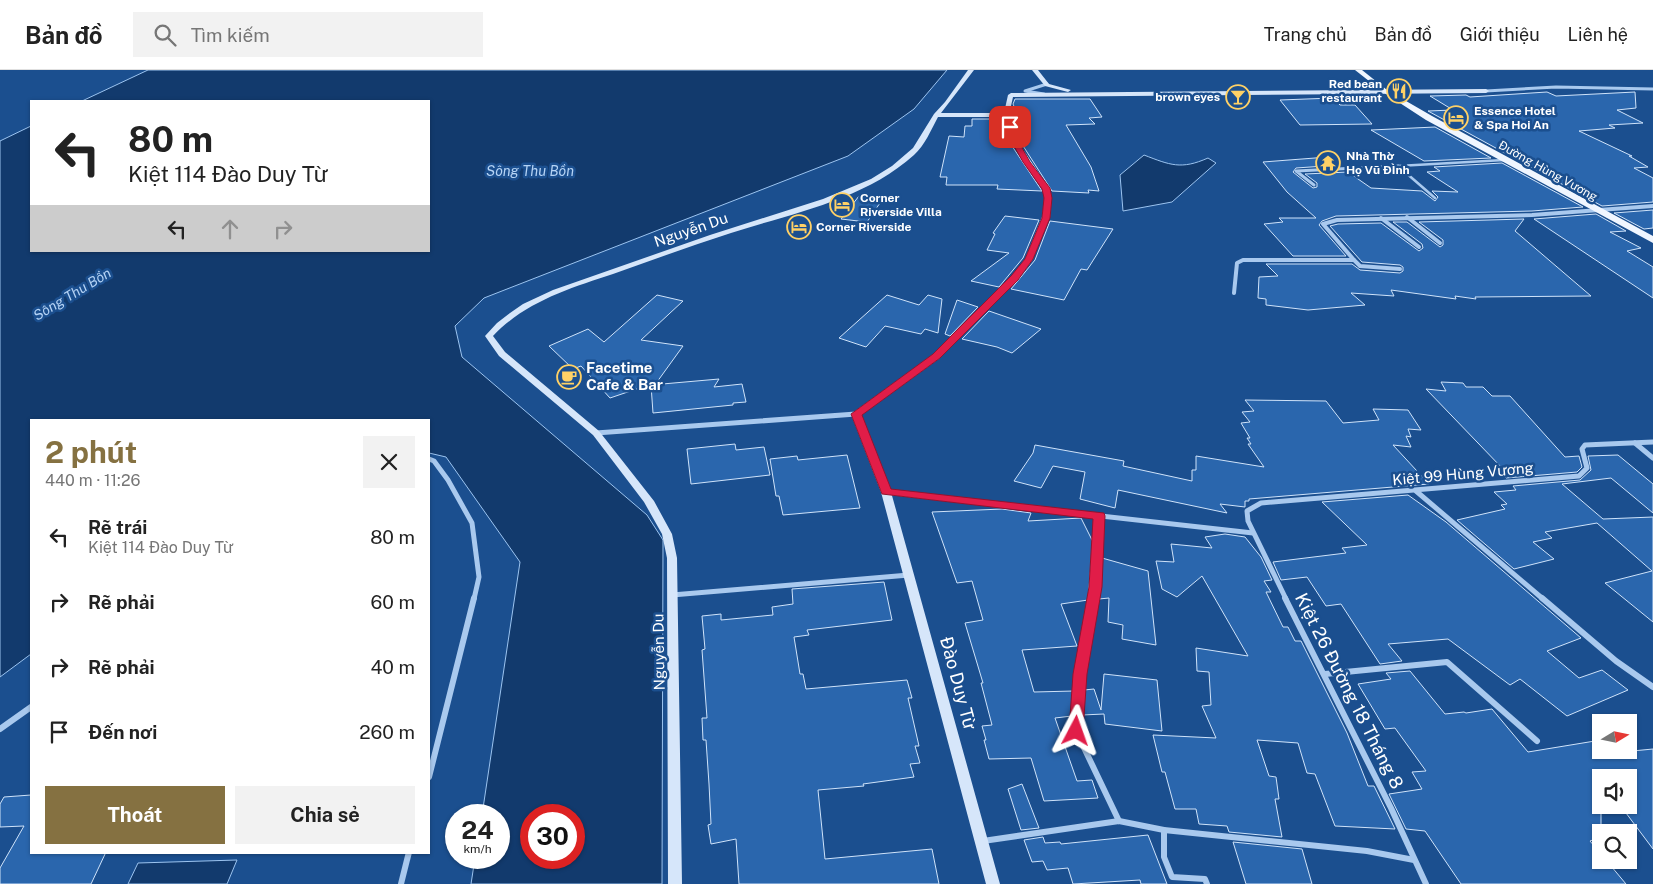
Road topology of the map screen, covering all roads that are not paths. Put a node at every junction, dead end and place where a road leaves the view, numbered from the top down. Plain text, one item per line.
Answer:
1 (971, 70) edge
2 (1035, 70) edge
3 (1358, 70) edge
4 (1047, 84) junction
5 (1653, 89) edge
6 (1486, 91) joint
7 (1384, 92) junction
8 (1086, 94) junction
9 (1048, 95) junction
10 (936, 115) junction
11 (1006, 115) junction
12 (1504, 160) junction
13 (1398, 166) junction
14 (1314, 185) dead end
15 (1435, 198) dead end
16 (1653, 206) edge
17 (1596, 211) junction
18 (1407, 217) junction
19 (1381, 218) junction
20 (1653, 240) edge
21 (1440, 243) dead end
22 (1419, 247) dead end
23 (1354, 260) junction
24 (1400, 269) dead end
25 (1234, 292) dead end
26 (856, 414) junction
27 (596, 434) junction
28 (1653, 442) edge
29 (1635, 443) junction
30 (1653, 458) edge
31 (430, 459) edge
32 (1416, 491) junction
33 (886, 492) junction
34 (1247, 511) joint
35 (1100, 516) junction
36 (1253, 533) junction
37 (910, 575) junction
38 (672, 595) junction
39 (1325, 674) junction
40 (1653, 687) edge
41 (30, 708) edge
42 (0, 730) edge
43 (1537, 741) dead end
44 (430, 773) edge
45 (1119, 822) junction
46 (1164, 830) junction
47 (983, 841) junction
48 (410, 854) edge
49 (1414, 860) junction
50 (402, 884) edge
51 (675, 884) edge
52 (993, 884) edge
53 (1207, 884) edge
54 (1426, 884) edge

1 - 10 street
2 - 4 street
3 - 7 main road, Đường Hùng Vương
4 - 8 street
4 - 9 street
5 - 6 street
6 - 7 street
7 - 8 street
7 - 12 main road, Đường Hùng Vương
8 - 9 street
9 - 11 street
10 - 11 street
10 - 27 street, Nguyễn Du
11 - 26 street
12 - 13 lane
12 - 17 main road, Đường Hùng Vương
13 - 14 street
13 - 15 lane
16 - 17 street
17 - 18 street
17 - 20 main road, Đường Hùng Vương
18 - 19 street
18 - 21 street
19 - 22 street
19 - 23 street
23 - 24 street
23 - 25 street
26 - 27 street
26 - 33 street, Đào Duy Từ
27 - 38 street, Nguyễn Du
28 - 29 street, Kiệt 99 Hùng Vương
29 - 30 street
29 - 32 street, Kiệt 99 Hùng Vương
31 - 44 street
32 - 34 street, Kiệt 99 Hùng Vương
32 - 40 street
33 - 35 street
33 - 37 street, Đào Duy Từ
34 - 36 street, Kiệt 26 Đường 18 Tháng 8
35 - 36 street
35 - 45 street
36 - 39 street, Kiệt 26 Đường 18 Tháng 8
37 - 38 street
37 - 47 street, Đào Duy Từ
38 - 51 street, Nguyễn Du
39 - 43 street
39 - 49 street, Kiệt 26 Đường 18 Tháng 8
41 - 42 street
45 - 46 street
45 - 47 street
46 - 49 street
46 - 53 street
47 - 52 street, Đào Duy Từ
48 - 50 street
49 - 54 street, Kiệt 26 Đường 18 Tháng 8

